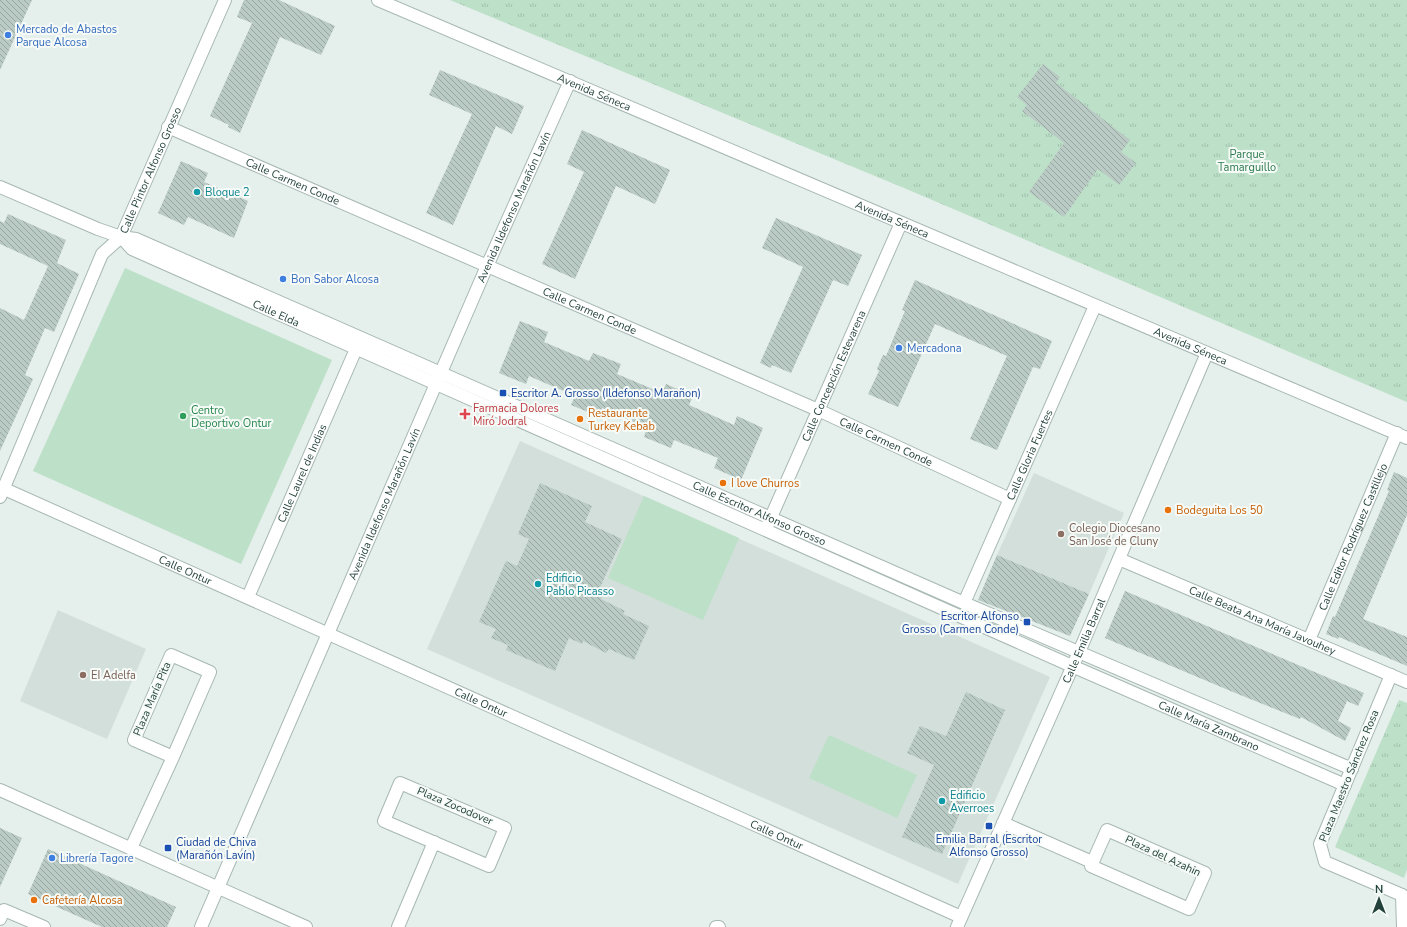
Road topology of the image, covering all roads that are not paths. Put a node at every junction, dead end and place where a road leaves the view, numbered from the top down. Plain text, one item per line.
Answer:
1 (225, 0) edge
2 (378, 0) edge
3 (570, 81) junction
4 (168, 127) junction
5 (0, 187) edge
6 (901, 223) junction
7 (121, 237) junction
8 (487, 266) junction
9 (1095, 306) junction
10 (356, 349) junction
11 (1207, 353) junction
12 (438, 379) junction
13 (818, 410) junction
14 (1402, 435) edge
15 (1, 491) edge
16 (1010, 499) junction
17 (771, 517) junction
18 (766, 529) junction
19 (1118, 559) junction
20 (248, 597) junction
21 (964, 603) junction
22 (328, 633) junction
23 (1309, 640) junction
24 (1079, 652) junction
25 (1072, 666) junction
26 (1391, 675) junction
27 (1407, 682) edge
28 (173, 757) junction
29 (1352, 769) junction
30 (1345, 785) junction
31 (0, 790) edge
32 (1003, 823) junction
33 (434, 842) junction
34 (131, 848) junction
35 (1092, 862) junction
36 (218, 888) junction
37 (1404, 893) edge
38 (0, 919) edge
39 (959, 922) edge
40 (40, 926) edge
41 (201, 927) edge
42 (306, 927) edge
43 (398, 927) edge
44 (1403, 927) edge

1 - 4 street, Calle Pintor Alfonso Grosso
2 - 3 street, Avenida Séneca
3 - 6 street, Avenida Séneca
3 - 8 street, Avenida Ildefonso Marañón Lavín
4 - 7 street, Calle Pintor Alfonso Grosso
4 - 8 street, Calle Carmen Conde
5 - 7 street, Calle Elda
6 - 9 street, Avenida Séneca
6 - 13 street, Calle Concepción Estevarena
7 - 10 street, Calle Elda
7 - 12 street, Calle Elda
7 - 15 street, Calle Pintor Alfonso Grosso
8 - 12 street, Avenida Ildefonso Marañón Lavín
8 - 13 street, Calle Carmen Conde
9 - 11 street, Avenida Séneca
9 - 16 street, Calle Gloria Fuertes
10 - 12 street, Calle Elda
10 - 20 street, Calle Laurel de Indias
11 - 14 street, Avenida Séneca
11 - 19 street, Calle Emilia Barral
12 - 17 street, Calle Escritor Alfonso Grosso
12 - 18 street, Calle Escritor Alfonso Grosso
12 - 22 street, Avenida Ildefonso Marañón Lavín
13 - 16 street, Calle Carmen Conde
13 - 17 street, Calle Concepción Estevarena
14 - 23 street, Calle Editor Rodríguez Castillejo
15 - 20 street, Calle Ontur
16 - 21 street, Calle Gloria Fuertes
17 - 18 street, Calle Concepción Estevarena
17 - 21 street, Calle Escritor Alfonso Grosso
18 - 25 street, Calle Escritor Alfonso Grosso
19 - 23 street, Calle Beata Ana María Javouhey
19 - 24 street, Calle Emilia Barral
20 - 22 street, Calle Ontur
21 - 24 street, Calle Escritor Alfonso Grosso
22 - 36 street, Avenida Ildefonso Marañón Lavín
22 - 39 street, Calle Ontur
23 - 26 street, Calle Beata Ana María Javouhey
24 - 25 street, Calle Emilia Barral
24 - 29 street, Calle María Zambrano
25 - 30 street, Calle María Zambrano
25 - 32 street, Calle Emilia Barral
26 - 27 street, Calle Beata Ana María Javouhey
26 - 29 street, Plaza Maestro Sánchez Rosa
28 - 28 street, Plaza María Pita
28 - 34 street
29 - 30 street, Plaza Maestro Sánchez Rosa
30 - 37 street, Plaza Maestro Sánchez Rosa
31 - 34 street
32 - 35 street, Plaza del Azahin
32 - 39 street, Calle Emilia Barral
33 - 33 street, Plaza Zocodover
33 - 43 street
34 - 36 street
35 - 35 street, Plaza del Azahin
36 - 41 street, Avenida Ildefonso Marañón Lavín
36 - 42 street
37 - 44 street
38 - 40 street

